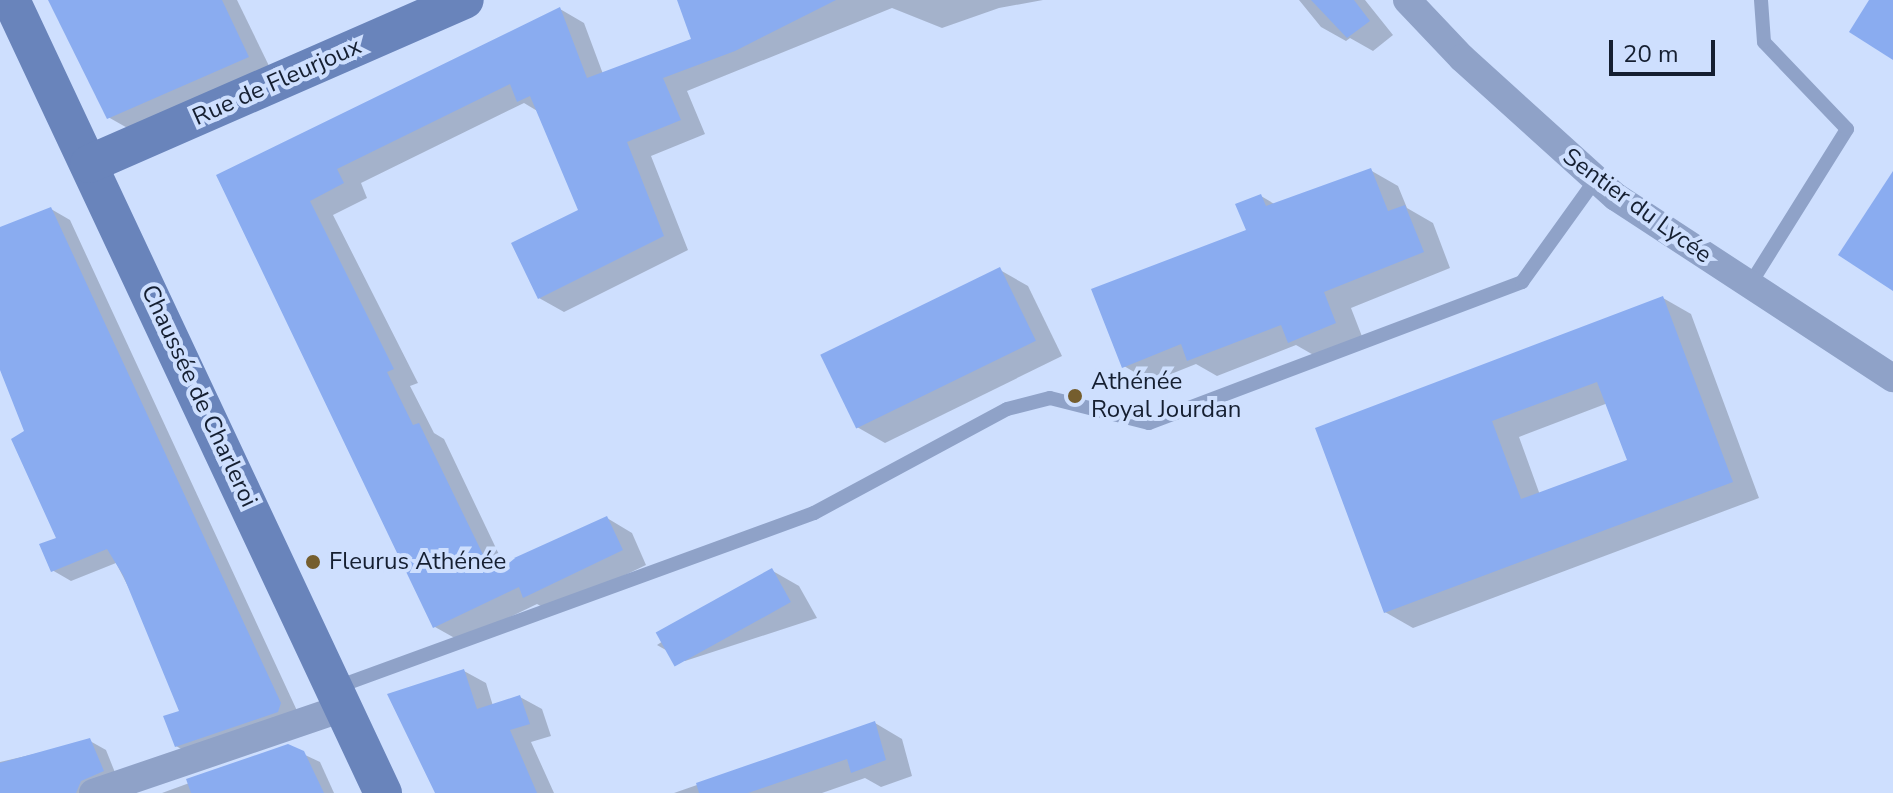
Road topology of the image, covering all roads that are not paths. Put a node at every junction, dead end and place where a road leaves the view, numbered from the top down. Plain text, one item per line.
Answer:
1 (11, 0) edge
2 (465, 0) edge
3 (1407, 0) edge
4 (1761, 0) edge
5 (89, 164) junction
6 (1596, 179) junction
7 (1749, 286) junction
8 (1893, 378) edge
9 (340, 697) junction
10 (93, 793) edge
11 (383, 793) edge

1 - 5 main road, Chaussée de Charleroi
2 - 5 main road, Rue de Fleurjoux
3 - 6 street, Sentier du Lycée
4 - 7 lane
5 - 9 main road, Chaussée de Charleroi
6 - 7 street, Sentier du Lycée
6 - 9 lane
7 - 8 street, Sentier du Lycée
9 - 10 street
9 - 11 main road, Chaussée de Charleroi

